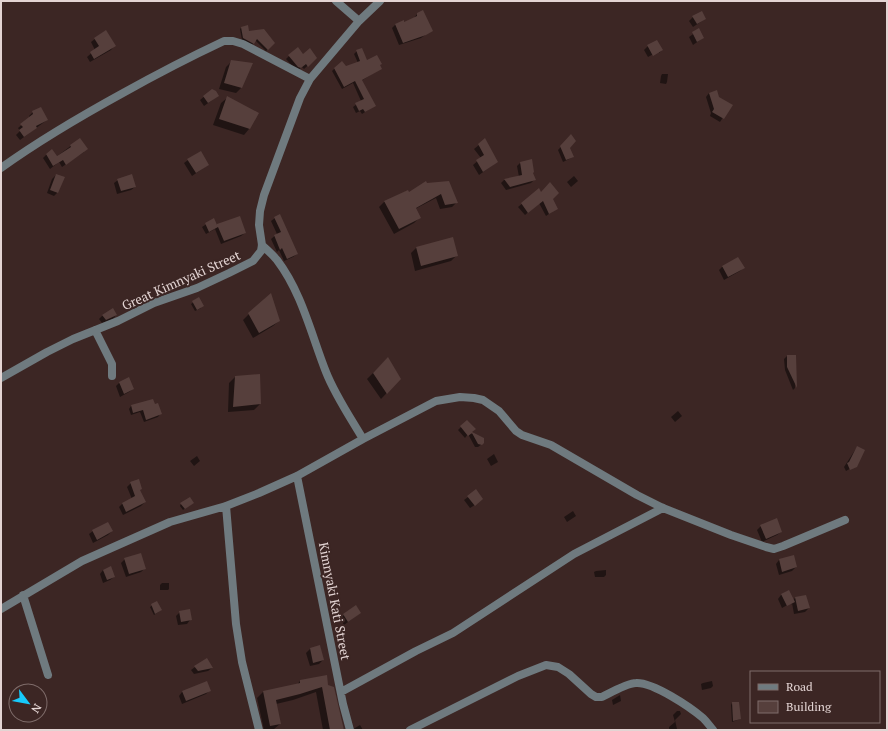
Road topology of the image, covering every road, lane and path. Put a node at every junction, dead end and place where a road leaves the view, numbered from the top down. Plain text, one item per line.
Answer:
1 (336, 1) edge
2 (380, 1) edge
3 (359, 21) junction
4 (310, 79) junction
5 (1, 168) edge
6 (262, 245) junction
7 (95, 330) junction
8 (112, 376) dead end
9 (1, 378) edge
10 (363, 438) junction
11 (297, 476) junction
12 (226, 506) junction
13 (663, 508) junction
14 (846, 520) dead end
15 (22, 595) junction
16 (1, 609) edge
17 (48, 675) dead end
18 (341, 692) junction
19 (259, 730) edge
20 (350, 730) edge
21 (410, 730) edge
22 (713, 730) edge

1 - 3 street
2 - 3 street
3 - 4 street
4 - 5 street
4 - 6 street
6 - 7 street, Great Kimnyaki Street
6 - 10 street
7 - 8 street
7 - 9 street, Great Kimnyaki Street
10 - 11 street
10 - 13 street
11 - 12 street
11 - 18 street, Kimnyaki Kati Street
12 - 15 street
12 - 19 street
13 - 14 street
13 - 18 street
15 - 16 street
15 - 17 street
18 - 20 street, Kimnyaki Kati Street
21 - 22 street

